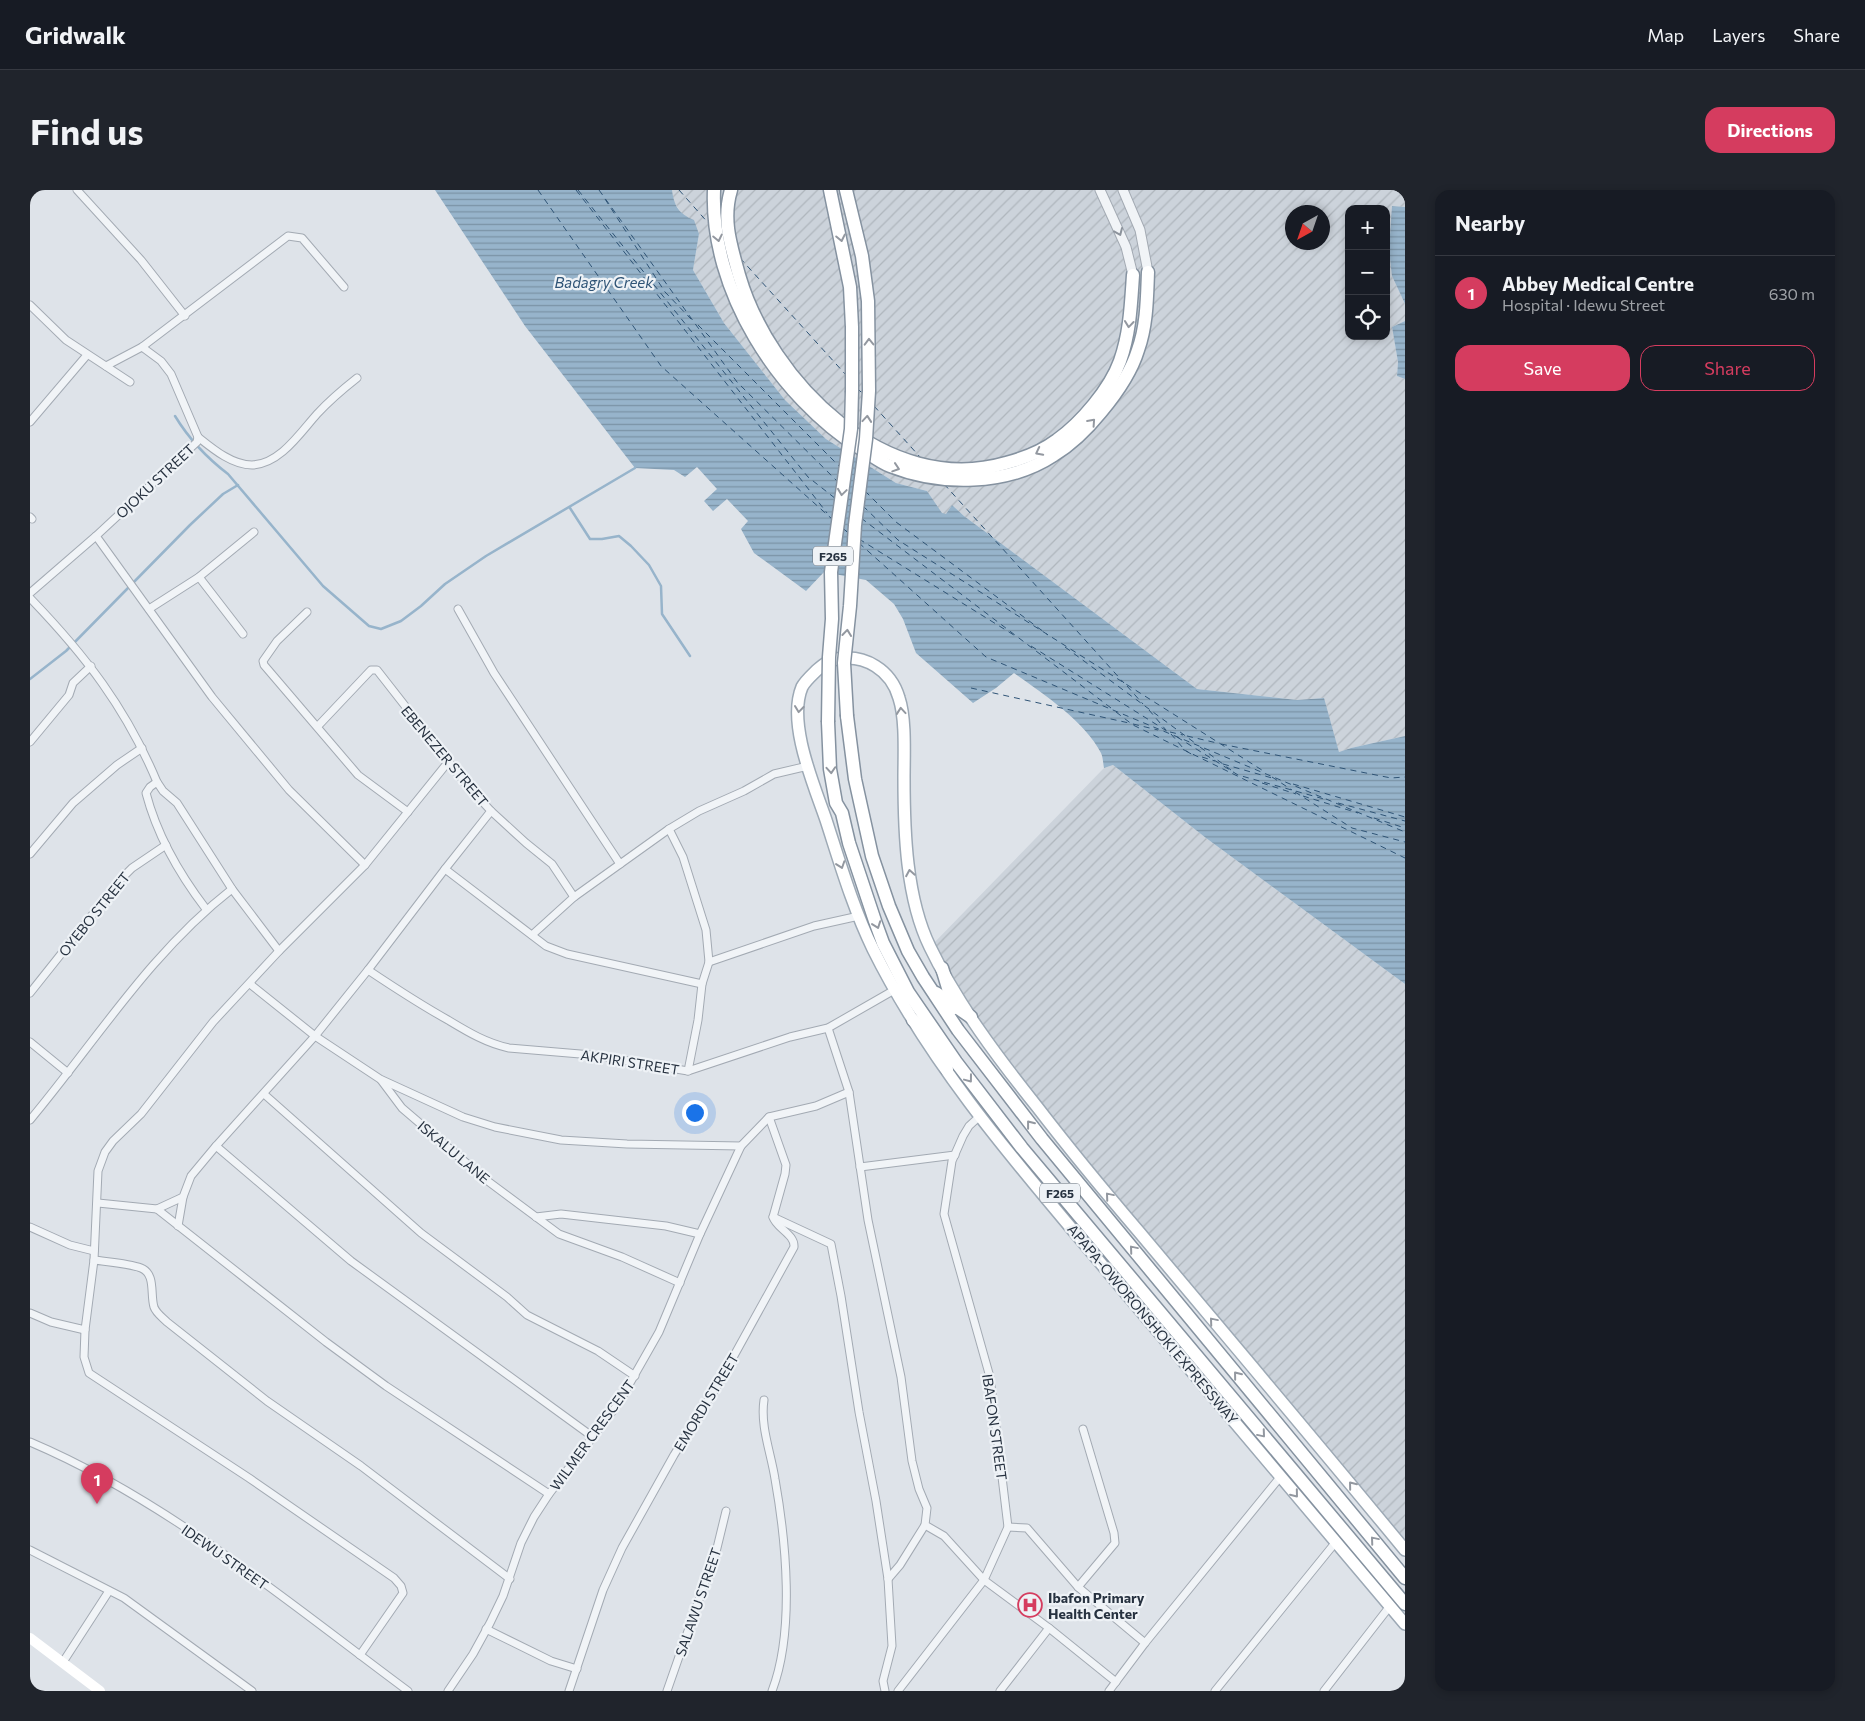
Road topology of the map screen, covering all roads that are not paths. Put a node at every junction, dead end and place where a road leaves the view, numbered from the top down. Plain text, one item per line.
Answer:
1 (77, 190) edge
2 (714, 190) edge
3 (731, 190) edge
4 (846, 190) edge
5 (1100, 190) edge
6 (1122, 190) edge
7 (829, 192) edge
8 (1148, 272) joint
9 (1133, 275) joint
10 (344, 287) dead end
11 (30, 305) edge
12 (185, 316) junction
13 (142, 346) junction
14 (87, 355) junction
15 (106, 366) junction
16 (357, 378) dead end
17 (130, 382) dead end
18 (30, 422) edge
19 (195, 442) junction
20 (254, 532) dead end
21 (96, 536) junction
22 (199, 577) junction
23 (30, 594) edge
24 (30, 598) edge
25 (149, 609) junction
26 (458, 609) dead end
27 (307, 612) dead end
28 (243, 634) dead end
29 (91, 666) junction
30 (318, 726) junction
31 (30, 742) edge
32 (142, 748) junction
33 (449, 760) junction
34 (808, 766) junction
35 (156, 782) junction
36 (491, 811) junction
37 (408, 812) junction
38 (669, 829) junction
39 (166, 845) junction
40 (30, 854) edge
41 (620, 864) junction
42 (366, 865) junction
43 (445, 869) junction
44 (232, 889) junction
45 (574, 897) junction
46 (206, 909) junction
47 (859, 916) junction
48 (532, 935) junction
49 (279, 951) junction
50 (709, 962) junction
51 (942, 968) junction
52 (368, 970) junction
53 (922, 976) junction
54 (250, 984) junction
55 (702, 984) junction
56 (896, 989) junction
57 (30, 993) edge
58 (953, 1004) junction
59 (971, 1017) junction
60 (919, 1019) junction
61 (828, 1028) junction
62 (958, 1030) junction
63 (315, 1036) junction
64 (30, 1042) edge
65 (952, 1066) junction
66 (688, 1071) junction
67 (68, 1073) junction
68 (380, 1079) junction
69 (849, 1092) junction
70 (264, 1094) junction
71 (981, 1115) junction
72 (769, 1117) junction
73 (30, 1120) edge
74 (216, 1146) junction
75 (741, 1146) junction
76 (955, 1155) junction
77 (860, 1167) junction
78 (183, 1197) junction
79 (98, 1203) junction
80 (157, 1209) junction
81 (536, 1217) junction
82 (773, 1217) junction
83 (178, 1226) junction
84 (30, 1227) edge
85 (700, 1234) junction
86 (94, 1251) junction
87 (94, 1260) junction
88 (680, 1283) junction
89 (30, 1313) edge
90 (86, 1330) junction
91 (635, 1376) junction
92 (764, 1400) dead end
93 (1083, 1429) dead end
94 (593, 1437) junction
95 (30, 1442) edge
96 (1281, 1476) junction
97 (548, 1494) junction
98 (726, 1511) dead end
99 (925, 1525) junction
100 (1008, 1527) junction
101 (1335, 1543) junction
102 (30, 1550) edge
103 (1405, 1550) edge
104 (1405, 1578) edge
105 (510, 1579) junction
106 (888, 1579) junction
107 (984, 1580) junction
108 (1078, 1587) junction
109 (109, 1591) junction
110 (1405, 1604) edge
111 (1390, 1606) junction
112 (1405, 1624) edge
113 (1049, 1628) junction
114 (486, 1629) junction
115 (30, 1638) edge
116 (1145, 1642) junction
117 (360, 1655) junction
118 (63, 1662) junction
119 (576, 1669) junction
120 (1116, 1682) junction
121 (1219, 1690) edge
122 (100, 1691) edge
123 (252, 1691) edge
124 (408, 1691) edge
125 (448, 1691) edge
126 (569, 1691) edge
127 (667, 1691) edge
128 (772, 1691) edge
129 (885, 1691) edge
130 (898, 1691) edge
131 (1000, 1691) edge
132 (1109, 1691) edge
133 (1324, 1691) edge

1 - 12 street
2 -> 8 highway
9 -> 3 highway
53 -> 4 highway, F265, bridge
5 -> 9 street
6 - 8 street
7 -> 60 highway, APAPA-OWORONSHOKI EXPRESSWAY / F265, bridge
10 - 12 street
11 - 14 street
12 - 13 street
13 - 15 street
13 - 19 street, OJOKU STREET
14 - 15 street
14 - 18 street
15 - 17 street
16 - 19 street
19 - 21 street, OJOKU STREET
20 - 22 street
21 - 23 street, OJOKU STREET
21 - 25 street
22 - 25 street
22 - 28 street
24 - 29 street
25 - 42 street
26 - 41 street
27 - 30 street
29 - 31 street
29 - 32 street
30 - 33 street, EBENEZER STREET
30 - 37 street
32 - 35 street
32 - 40 street
33 - 36 street, EBENEZER STREET
33 - 37 street
34 - 38 street
34 -> 47 main road, APAPA-OWORONSHOKI EXPRESSWAY
51 -> 34 main road, APAPA-OWORONSHOKI EXPRESSWAY
35 - 39 street
35 - 44 street
36 - 43 street
36 - 45 street, EBENEZER STREET
37 - 42 street
38 - 41 street
38 - 50 street
39 - 46 street
39 - 57 street, OYEBO STREET
41 - 45 street
42 - 49 street
43 - 48 street
43 - 52 street
44 - 46 street
44 - 49 street
45 - 48 street
46 - 67 street
47 - 50 street
47 - 56 main road, APAPA-OWORONSHOKI EXPRESSWAY
48 - 55 street
49 - 54 street
50 - 55 street
51 - 58 highway
51 - 59 main road, APAPA-OWORONSHOKI EXPRESSWAY
52 - 63 street
52 - 66 street, AKPIRI STREET
53 - 58 highway
53 - 62 highway, F265
54 - 63 street
54 - 79 street
55 - 66 street
56 - 60 main road, APAPA-OWORONSHOKI EXPRESSWAY
56 - 61 street, AKPIRI STREET
58 - 59 highway
58 - 62 highway
103 -> 59 main road, APAPA-OWORONSHOKI EXPRESSWAY
60 - 65 highway, APAPA-OWORONSHOKI EXPRESSWAY / F265
60 - 65 highway
61 - 66 street, AKPIRI STREET
61 - 69 street
104 -> 62 highway, F265
63 - 68 street
63 - 70 street
64 - 67 street
65 - 71 main road, APAPA-OWORONSHOKI EXPRESSWAY
65 -> 110 highway, APAPA-OWORONSHOKI EXPRESSWAY / F265
67 - 73 street
68 - 75 street
68 - 81 street, ISKALU LANE
69 - 72 street
69 - 77 street
70 - 74 street
70 - 91 street
71 - 76 street, IBAFON STREET
71 - 96 main road, APAPA-OWORONSHOKI EXPRESSWAY
72 - 75 street, WILMER CRESCENT
72 - 82 street
74 - 78 street
74 - 94 street
75 - 85 street, WILMER CRESCENT
76 - 77 street
76 - 100 street, IBAFON STREET
77 - 99 street
78 - 80 street
78 - 83 street
79 - 80 street
79 - 86 street
80 - 83 street
81 - 85 street
81 - 88 street, ISKALU LANE
82 - 106 street
82 - 119 street, EMORDI STREET
83 - 97 street
84 - 86 street
85 - 88 street, WILMER CRESCENT
86 - 87 street
87 - 90 street
87 - 105 street
88 - 91 street, WILMER CRESCENT
89 - 90 street
90 - 117 street
91 - 94 street, WILMER CRESCENT
92 - 128 street
93 - 108 street
94 - 97 street, WILMER CRESCENT
95 - 117 street, IDEWU STREET
96 -> 101 main road, APAPA-OWORONSHOKI EXPRESSWAY
96 - 116 street
97 - 105 street, WILMER CRESCENT
98 - 127 street, SALAWU STREET
99 - 106 street
99 - 107 street
100 - 107 street
100 - 108 street
101 - 111 main road, APAPA-OWORONSHOKI EXPRESSWAY
101 - 121 street
102 - 109 street
105 - 114 street, WILMER CRESCENT
106 - 129 street
107 - 113 street
107 - 130 street
108 - 116 street
109 - 118 street
109 - 123 street
111 - 112 main road, APAPA-OWORONSHOKI EXPRESSWAY
111 - 133 street
113 - 120 street
113 - 131 street
114 - 119 street
114 - 125 street, WILMER CRESCENT
115 - 118 main road
116 - 120 street
117 - 124 street, IDEWU STREET
118 - 122 main road
119 - 126 street, EMORDI STREET
120 - 132 street

